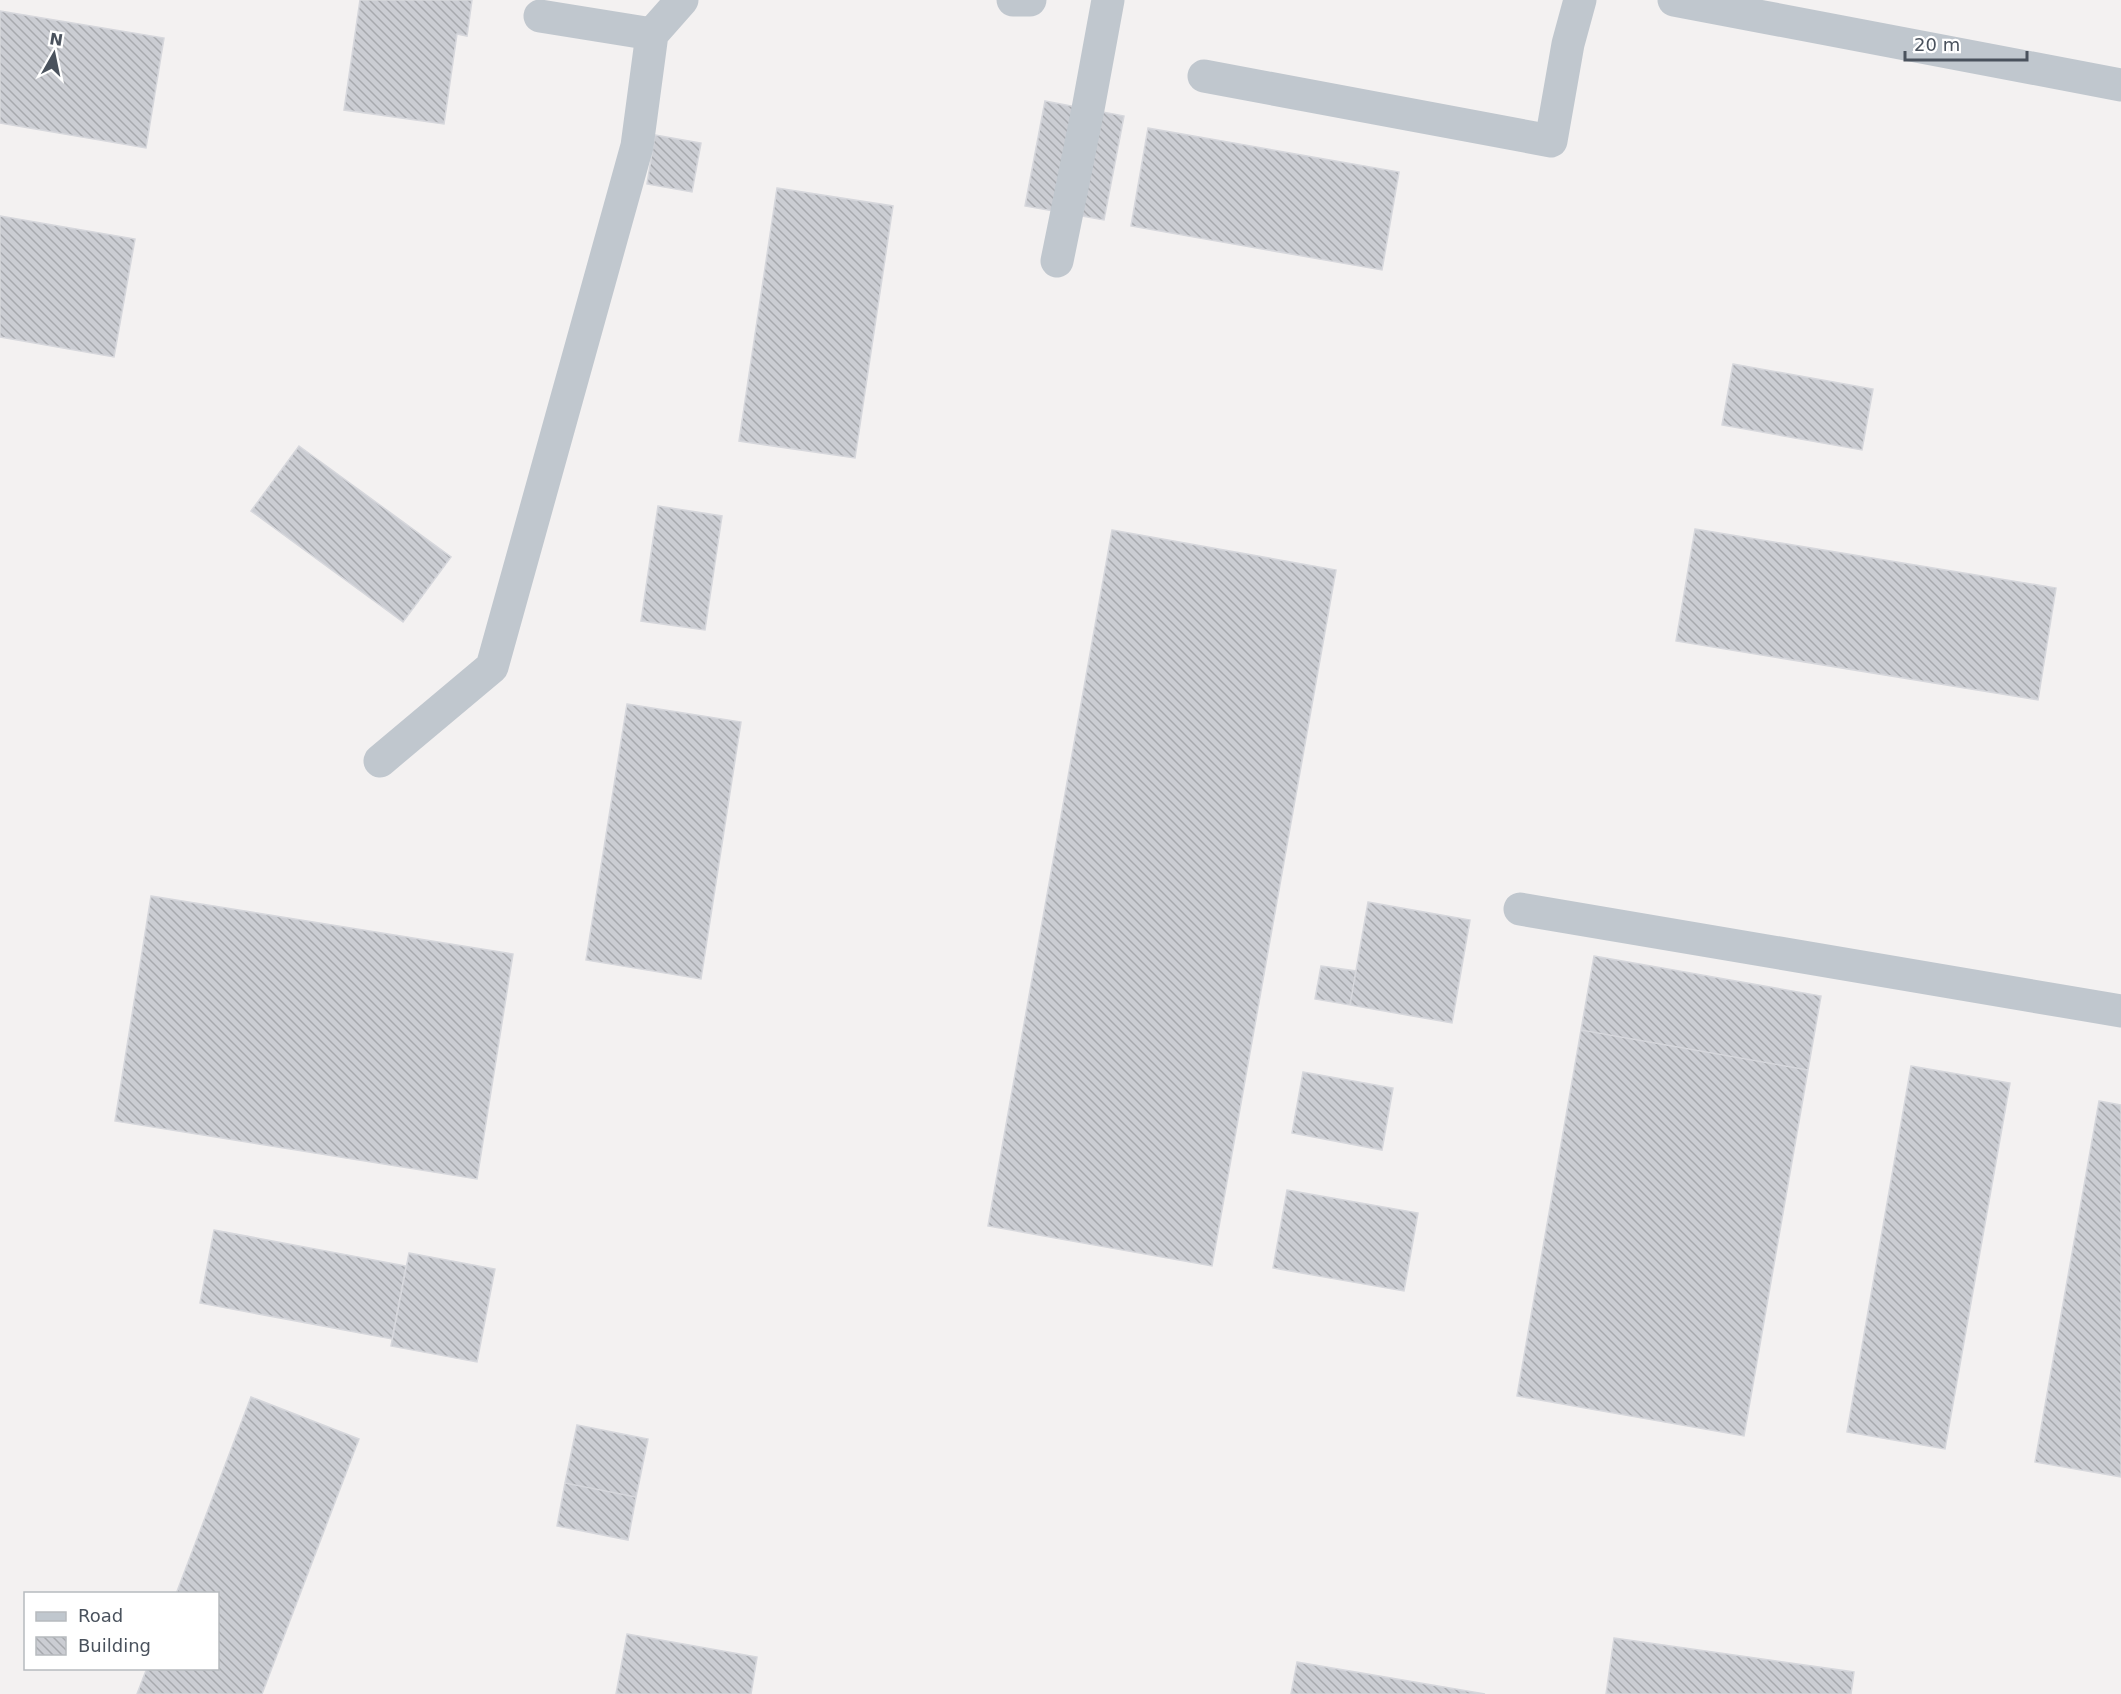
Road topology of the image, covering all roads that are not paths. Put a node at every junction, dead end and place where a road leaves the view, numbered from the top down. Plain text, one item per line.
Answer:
1 (682, 0) edge
2 (1013, 0) edge
3 (1030, 0) edge
4 (1107, 0) edge
5 (1580, 0) edge
6 (1674, 0) edge
7 (540, 16) dead end
8 (652, 34) junction
9 (1204, 76) dead end
10 (2121, 85) edge
11 (1057, 261) dead end
12 (380, 761) dead end
13 (1520, 909) dead end
14 (2121, 1011) edge

1 - 8 street
2 - 3 street
4 - 11 street
5 - 9 street
6 - 10 street
7 - 8 street
8 - 12 street
13 - 14 street

